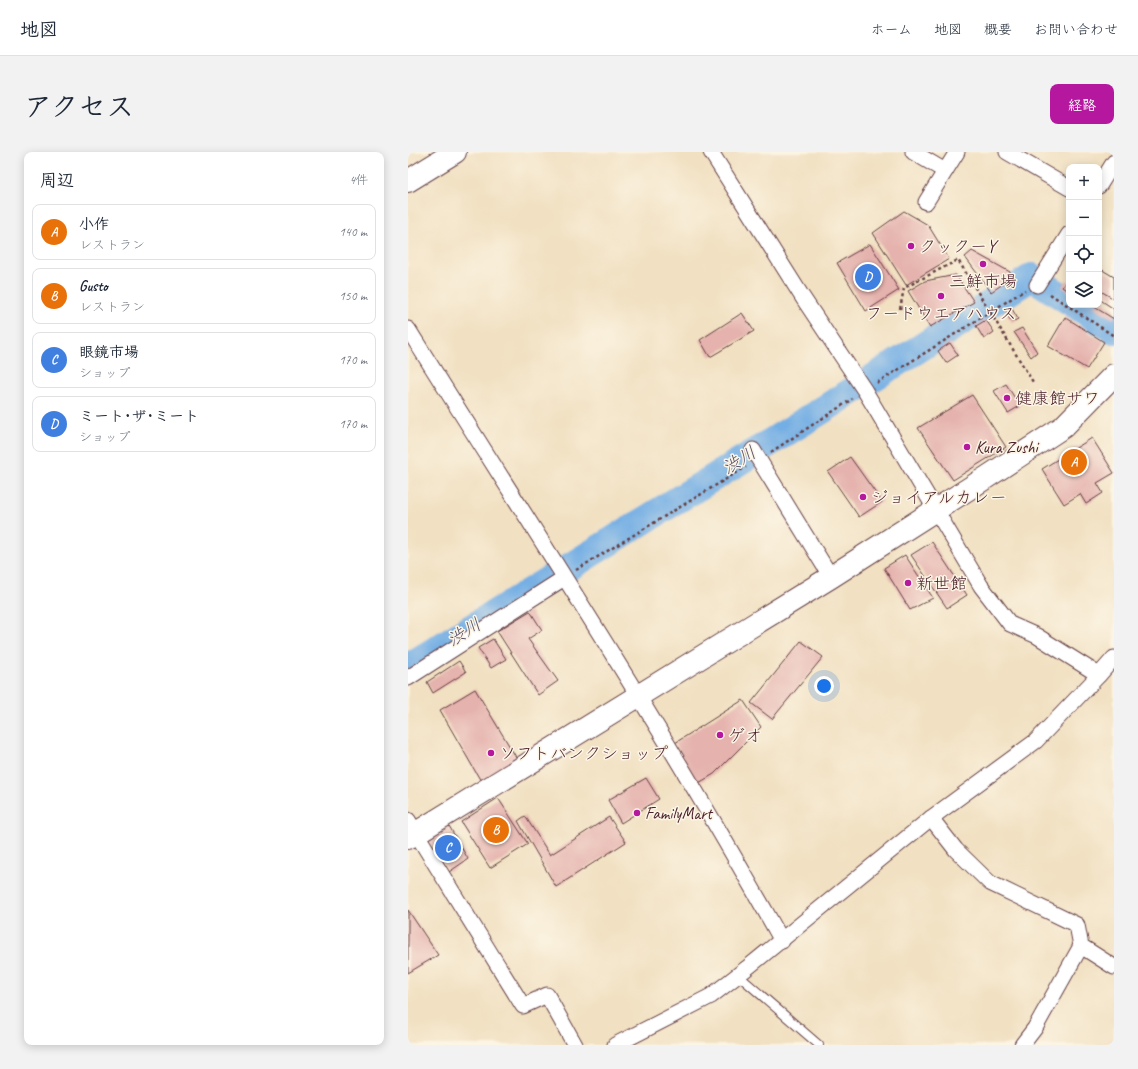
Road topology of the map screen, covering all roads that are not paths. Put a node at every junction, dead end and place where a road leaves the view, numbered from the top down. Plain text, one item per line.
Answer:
1 (455, 152) edge
2 (711, 152) edge
3 (913, 152) edge
4 (957, 152) edge
5 (1007, 152) edge
6 (1114, 162) edge
7 (945, 171) junction
8 (408, 181) edge
9 (1102, 181) edge
10 (1066, 186) edge
11 (926, 202) dead end
12 (1068, 236) edge
13 (1038, 283) road end
14 (408, 330) edge
15 (1114, 375) edge
16 (756, 456) road end
17 (935, 509) junction
18 (562, 574) junction
19 (831, 577) junction
20 (1114, 658) edge
21 (1099, 676) junction
22 (408, 678) edge
23 (638, 696) junction
24 (931, 818) junction
25 (411, 830) edge
26 (782, 941) junction
27 (1081, 946) junction
28 (1114, 967) edge
29 (738, 975) junction
30 (643, 1039) edge
31 (575, 1045) edge
32 (615, 1045) edge
33 (819, 1045) edge
34 (1022, 1045) edge

1 - 8 street
2 - 17 street
3 - 7 street
4 - 7 street
5 - 10 street
6 - 9 street
7 - 11 street
12 - 13 street
14 - 18 street
15 - 17 street
16 - 19 street
17 - 19 street
17 - 21 street
18 - 22 street
18 - 23 street
19 - 23 street
20 - 21 street
21 - 24 street
23 - 25 street
23 - 26 street
24 - 26 street
24 - 27 street
25 - 31 street
26 - 29 street
27 - 28 street
27 - 34 street
29 - 30 street
29 - 33 lane
30 - 32 street

